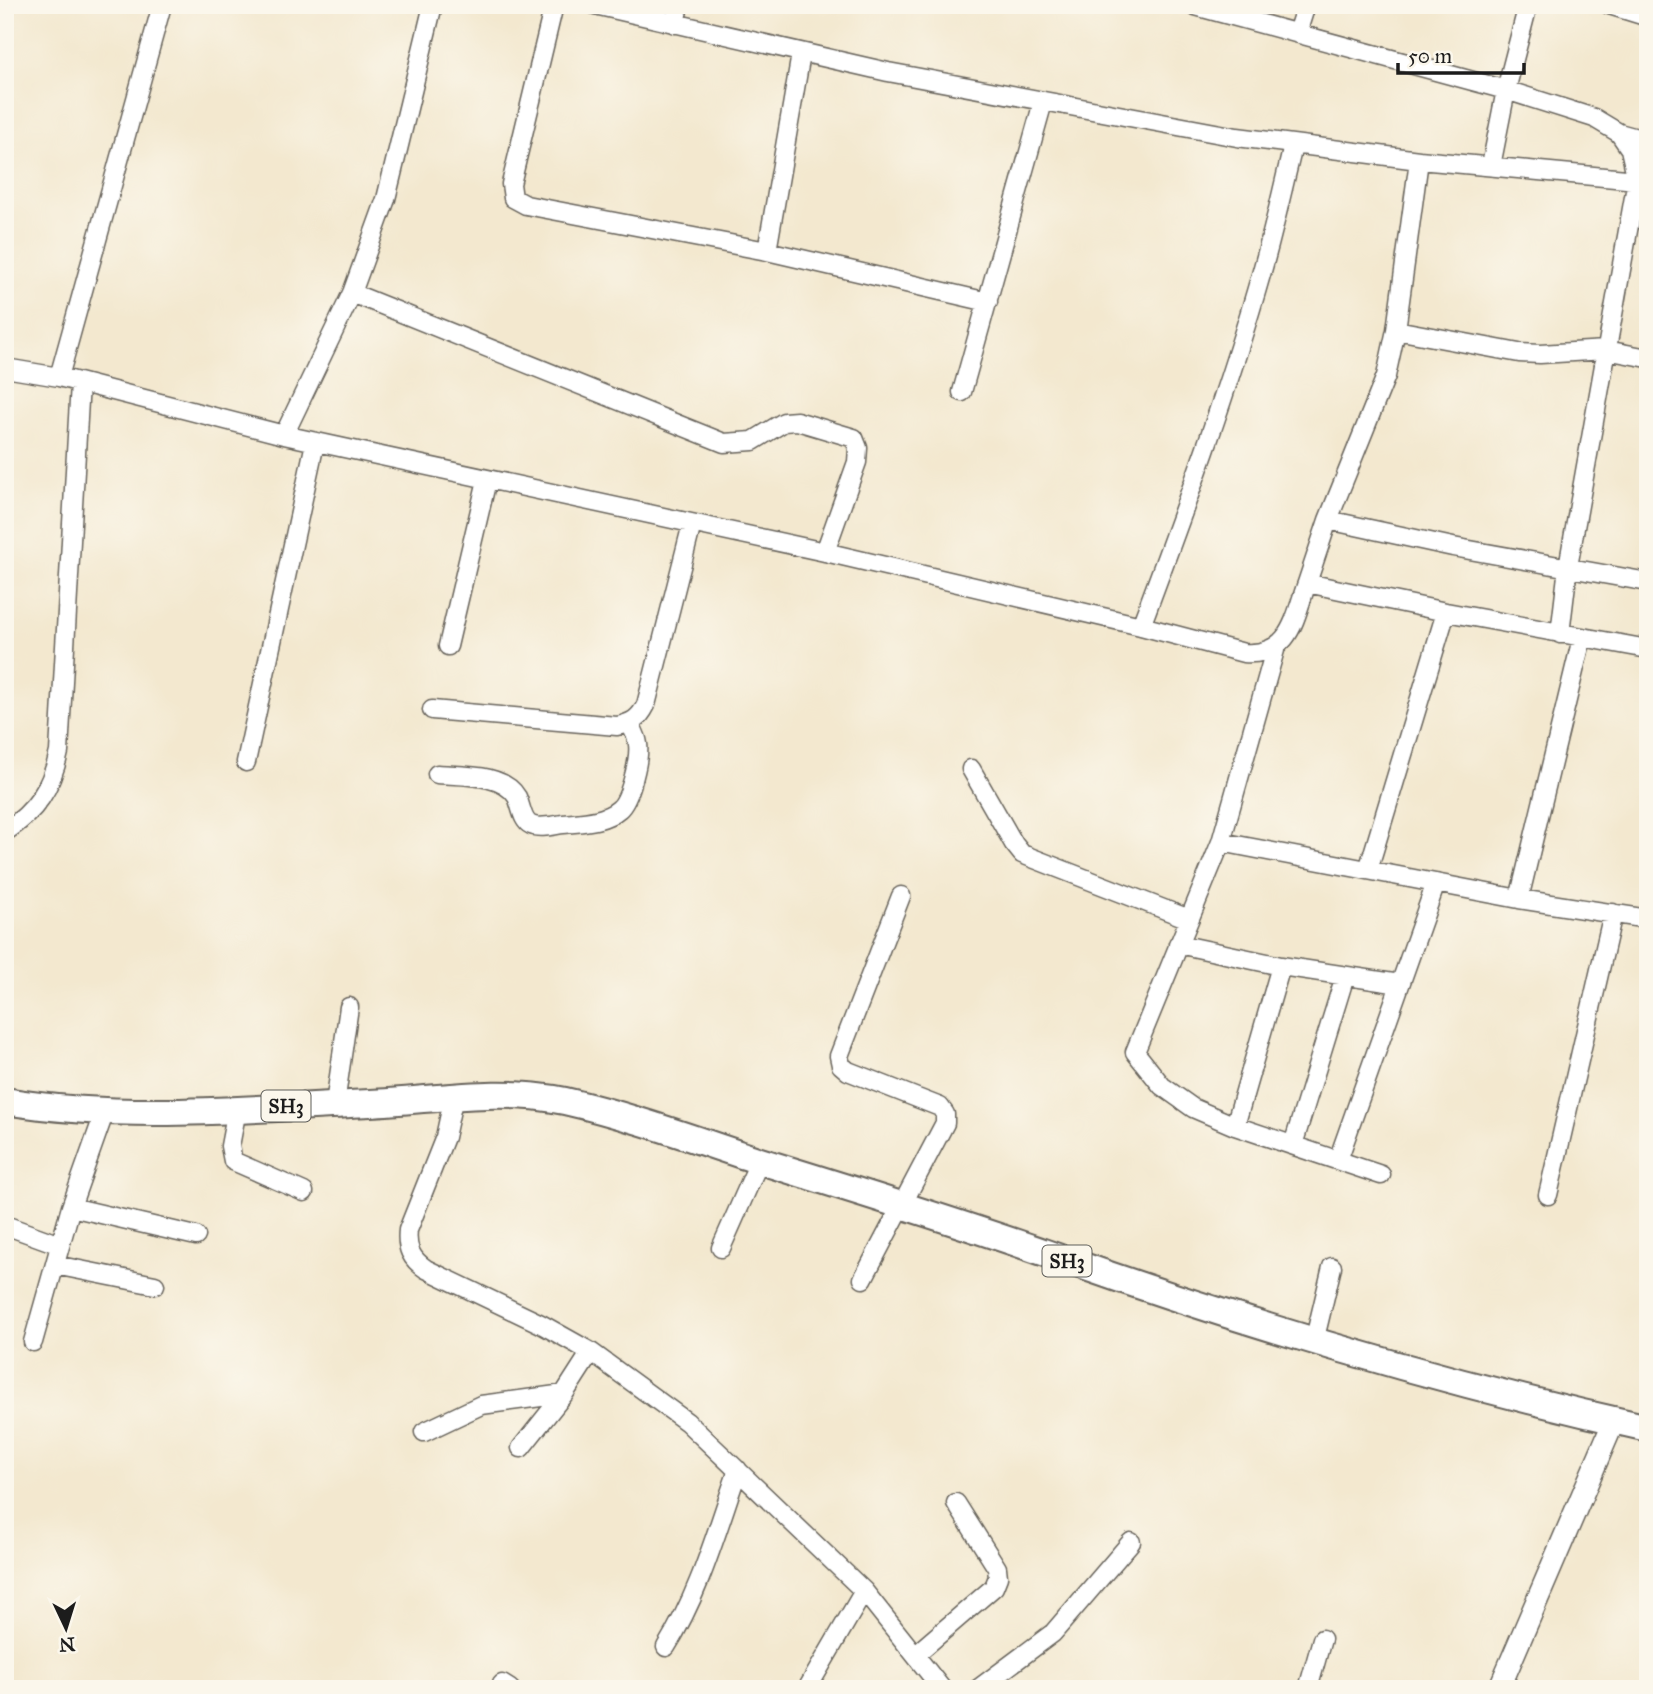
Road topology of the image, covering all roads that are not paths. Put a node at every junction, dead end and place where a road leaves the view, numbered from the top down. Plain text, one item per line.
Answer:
1 (162, 5) edge
2 (433, 5) edge
3 (554, 5) edge
4 (595, 5) edge
5 (679, 5) edge
6 (1192, 5) edge
7 (1306, 5) edge
8 (1528, 5) edge
9 (1609, 5) edge
10 (1648, 17) edge
11 (675, 24) junction
12 (1297, 33) junction
13 (801, 54) junction
14 (1506, 90) junction
15 (1043, 102) junction
16 (1619, 133) junction
17 (1648, 141) edge
18 (1293, 146) junction
19 (1419, 160) junction
20 (1491, 166) junction
21 (1637, 180) junction
22 (767, 251) junction
23 (352, 293) junction
24 (988, 302) junction
25 (1396, 330) junction
26 (1606, 350) junction
27 (1648, 358) edge
28 (5, 368) edge
29 (59, 377) junction
30 (80, 383) junction
31 (962, 392) dead end
32 (284, 435) junction
33 (315, 443) junction
34 (487, 480) junction
35 (1328, 520) junction
36 (692, 524) junction
37 (825, 552) junction
38 (1568, 567) junction
39 (1648, 582) edge
40 (1307, 583) junction
41 (1446, 612) junction
42 (1141, 626) junction
43 (1560, 634) junction
44 (1583, 638) junction
45 (448, 646) dead end
46 (1648, 649) edge
47 (1275, 650) junction
48 (432, 710) dead end
49 (630, 724) junction
50 (246, 762) dead end
51 (971, 769) dead end
52 (437, 774) dead end
53 (5, 832) edge
54 (1221, 842) junction
55 (1368, 870) junction
56 (1436, 883) junction
57 (901, 896) dead end
58 (1519, 899) junction
59 (1613, 913) junction
60 (1189, 919) junction
61 (1648, 919) edge
62 (1178, 944) junction
63 (1281, 966) junction
64 (1345, 976) junction
65 (1400, 984) junction
66 (349, 1007) dead end
67 (454, 1096) junction
68 (5, 1101) edge
69 (335, 1104) junction
70 (237, 1109) junction
71 (105, 1111) junction
72 (1235, 1126) junction
73 (1293, 1145) junction
74 (760, 1160) junction
75 (1338, 1160) junction
76 (1381, 1175) dead end
77 (304, 1192) dead end
78 (1548, 1195) dead end
79 (901, 1203) junction
80 (71, 1207) junction
81 (5, 1226) edge
82 (196, 1236) dead end
83 (60, 1245) junction
84 (721, 1248) dead end
85 (55, 1265) junction
86 (1332, 1267) dead end
87 (863, 1279) dead end
88 (155, 1285) dead end
89 (33, 1342) dead end
90 (1314, 1342) junction
91 (591, 1352) junction
92 (564, 1394) junction
93 (1614, 1421) junction
94 (1648, 1428) edge
95 (424, 1432) dead end
96 (521, 1448) dead end
97 (738, 1470) junction
98 (956, 1503) dead end
99 (1132, 1542) dead end
100 (864, 1591) junction
101 (1322, 1639) dead end
102 (666, 1647) dead end
103 (915, 1655) junction
104 (807, 1689) edge
105 (942, 1689) edge
106 (978, 1689) edge
107 (1308, 1689) edge
108 (1499, 1689) edge

1 - 29 street
2 - 23 street
3 - 22 street
4 - 11 street
5 - 11 street
6 - 12 street
7 - 12 street
8 - 14 street
9 - 10 street
11 - 13 street
12 - 14 street
13 - 15 street
13 - 22 street
14 - 16 street
14 - 20 street
15 - 18 street
15 - 24 street
16 - 17 street
16 - 21 street
18 - 19 street
18 - 42 street
19 - 20 street
19 - 25 street
20 - 21 street
21 - 26 street
22 - 24 street
23 - 32 street
23 - 37 street
24 - 31 street
25 - 26 street
25 - 35 street
26 - 27 street
26 - 38 street
28 - 29 street
29 - 30 street
30 - 32 street
30 - 53 street
32 - 33 street
33 - 34 street
33 - 50 street
34 - 36 street
34 - 45 street
35 - 38 street
35 - 40 street
36 - 37 street
36 - 49 street
37 - 42 street
38 - 39 street
38 - 43 street
40 - 41 street
40 - 47 street
41 - 43 street
41 - 55 street
42 - 47 street
43 - 44 street
44 - 46 street
44 - 58 street
47 - 54 street
48 - 49 street
49 - 52 street
51 - 60 street
54 - 55 street
54 - 60 street
55 - 56 street
56 - 58 street
56 - 65 street
57 - 79 street
58 - 59 street
59 - 61 street
59 - 78 street
60 - 62 street
62 - 63 street
62 - 72 street
63 - 64 street
63 - 72 street
64 - 65 street
64 - 73 street
65 - 75 street
66 - 69 street
67 - 69 main road, SH3
67 - 74 main road, SH3
67 - 91 street
68 - 71 main road, SH3
69 - 70 main road, SH3
70 - 71 main road, SH3
70 - 77 street
71 - 80 street
72 - 73 street
73 - 75 street
74 - 79 main road, SH3
74 - 84 street
75 - 76 street
79 - 87 street
79 - 90 main road, SH3
80 - 82 street
80 - 83 street
81 - 83 street
83 - 85 street
85 - 88 street
85 - 89 street
86 - 90 street
90 - 93 main road, SH3
91 - 92 street
91 - 97 street
92 - 95 street
92 - 96 street
93 - 94 main road, SH3
93 - 108 street
97 - 100 street
97 - 102 street
98 - 103 street
99 - 106 street
100 - 103 street
100 - 104 street
101 - 107 street
103 - 105 street

